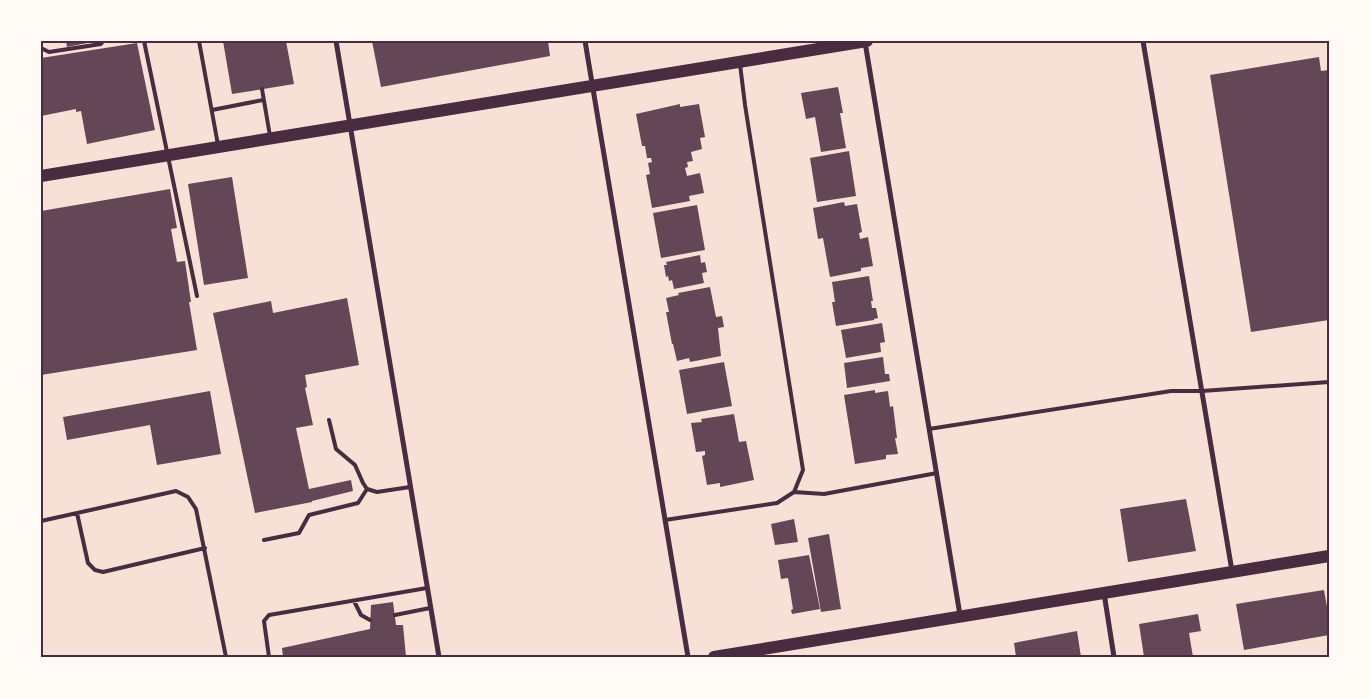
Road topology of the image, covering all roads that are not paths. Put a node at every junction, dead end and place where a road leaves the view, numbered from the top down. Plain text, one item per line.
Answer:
1 (103, 41) edge
2 (144, 41) edge
3 (199, 41) edge
4 (336, 41) edge
5 (585, 41) edge
6 (866, 41) edge
7 (1143, 41) edge
8 (41, 48) edge
9 (740, 62) junction
10 (593, 85) junction
11 (262, 90) dead end
12 (263, 100) junction
13 (212, 110) junction
14 (350, 125) junction
15 (270, 138) junction
16 (219, 147) junction
17 (167, 155) junction
18 (41, 175) edge
19 (197, 296) dead end
20 (1329, 382) edge
21 (1202, 391) junction
22 (328, 420) dead end
23 (929, 429) junction
24 (937, 473) junction
25 (410, 486) junction
26 (367, 489) junction
27 (794, 492) junction
28 (77, 514) junction
29 (665, 520) junction
30 (41, 521) edge
31 (264, 540) dead end
32 (204, 548) junction
33 (1329, 556) edge
34 (1232, 572) junction
35 (427, 588) junction
36 (1104, 593) junction
37 (354, 601) junction
38 (430, 608) junction
39 (395, 615) dead end
40 (960, 616) junction
41 (370, 620) dead end
42 (226, 657) edge
43 (269, 657) edge
44 (439, 657) edge
45 (688, 657) edge
46 (714, 657) edge
47 (1114, 657) edge

1 - 8 lane
2 - 17 lane
3 - 13 lane
4 - 14 street
5 - 10 street
6 - 9 main road
6 - 23 street
7 - 21 street
9 - 10 main road
9 - 27 lane
10 - 14 main road
10 - 29 street
11 - 12 lane
12 - 13 lane
12 - 15 lane
13 - 16 lane
14 - 15 main road
14 - 25 street
15 - 16 main road
16 - 17 main road
17 - 18 main road
17 - 19 lane
20 - 21 lane
21 - 23 lane
21 - 34 street
22 - 26 lane
23 - 24 street
24 - 27 lane
24 - 40 street
25 - 26 lane
25 - 35 street
26 - 31 lane
27 - 29 lane
28 - 30 lane
28 - 32 lane
28 - 32 lane
29 - 45 street
32 - 42 lane
33 - 34 main road
34 - 36 main road
35 - 37 lane
35 - 38 street
36 - 40 main road
36 - 47 street
37 - 41 lane
37 - 43 lane
38 - 39 lane
38 - 44 street
40 - 46 main road

